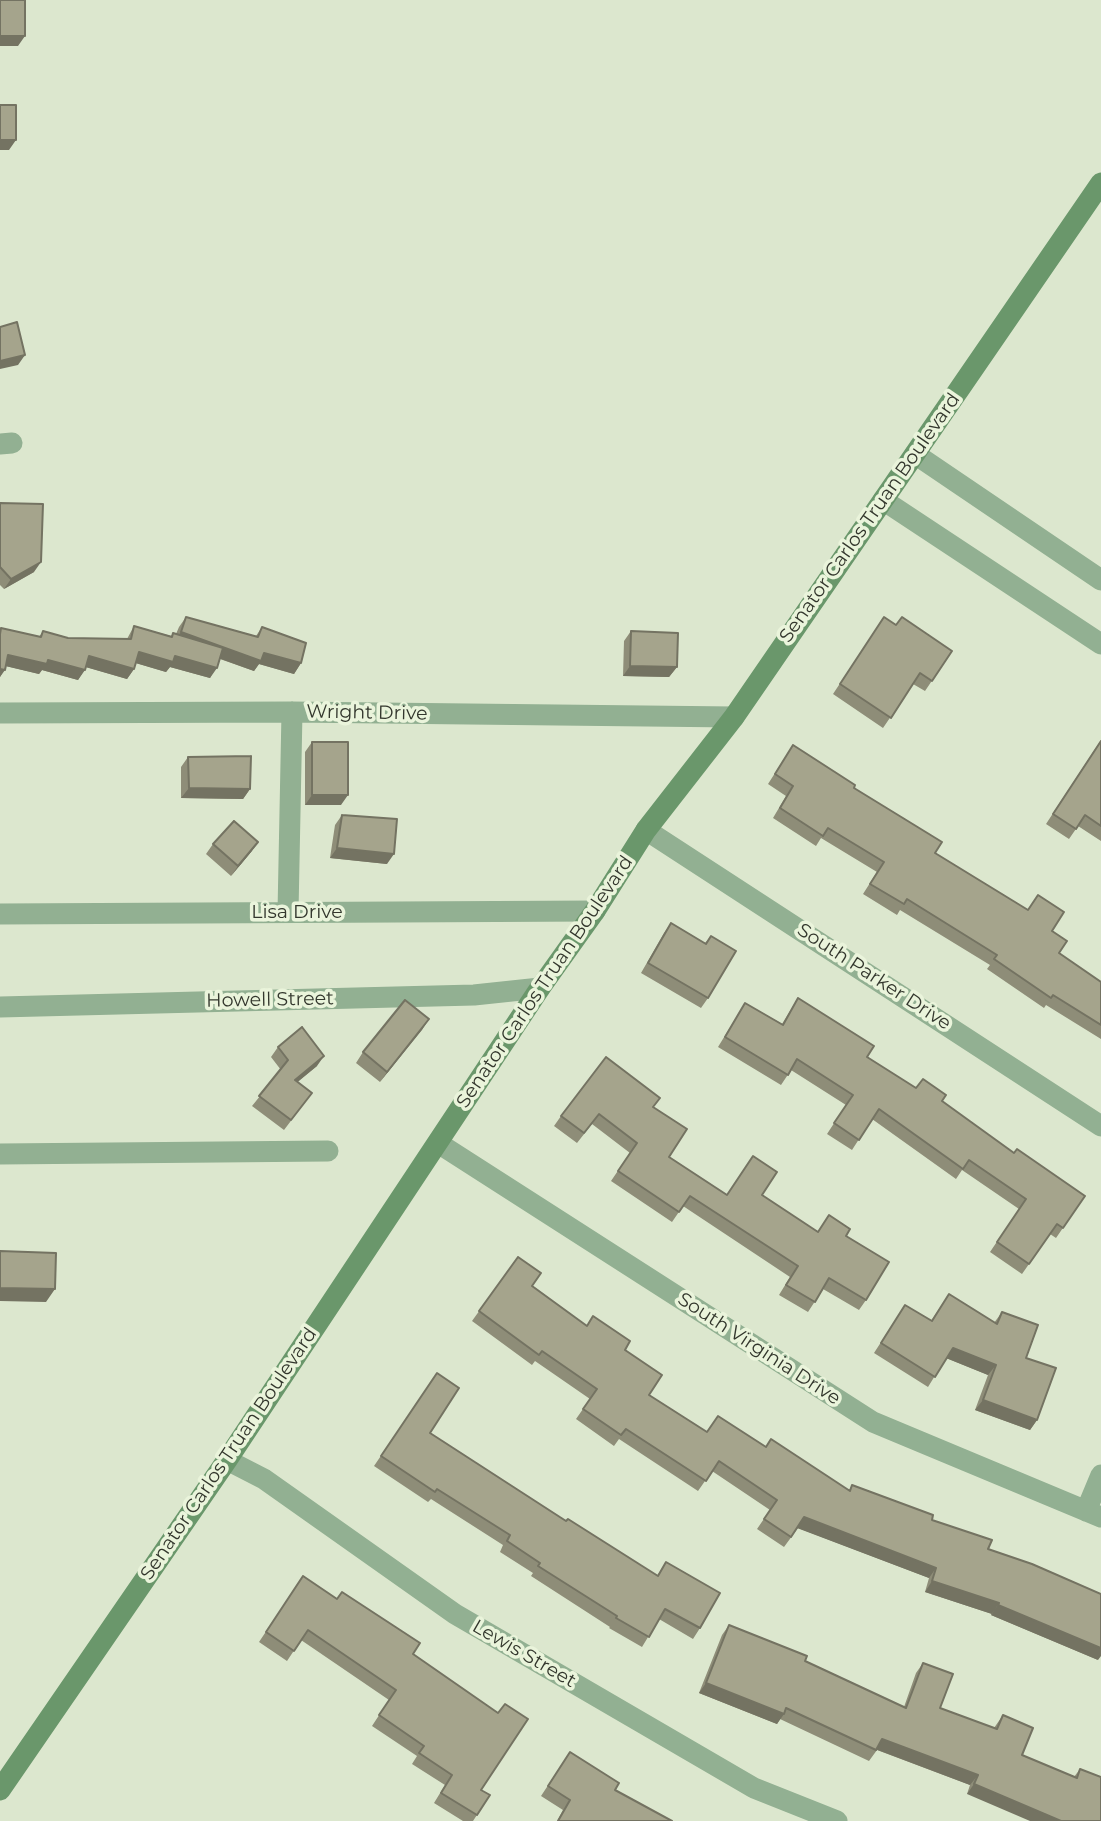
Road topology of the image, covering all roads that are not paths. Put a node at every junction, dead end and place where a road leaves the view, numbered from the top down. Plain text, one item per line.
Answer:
1 (1100, 184) edge
2 (915, 454) junction
3 (883, 500) junction
4 (1101, 580) edge
5 (1101, 644) edge
6 (292, 712) junction
7 (0, 713) edge
8 (734, 717) junction
9 (646, 830) junction
10 (594, 911) junction
11 (288, 912) junction
12 (0, 914) edge
13 (540, 988) junction
14 (0, 1007) edge
15 (1101, 1126) edge
16 (438, 1143) junction
17 (328, 1151) dead end
18 (0, 1154) edge
19 (226, 1460) junction
20 (1101, 1475) edge
21 (1093, 1514) edge
22 (0, 1790) edge
23 (837, 1821) edge

1 - 2 main road, Senator Carlos Truan Boulevard
2 - 3 main road, Senator Carlos Truan Boulevard
2 - 4 street
3 - 5 street
3 - 8 main road, Senator Carlos Truan Boulevard
6 - 7 street, Wright Drive
6 - 8 street, Wright Drive
6 - 11 street
8 - 9 main road, Senator Carlos Truan Boulevard
9 - 10 main road, Senator Carlos Truan Boulevard
9 - 15 street, South Parker Drive
10 - 11 street, Lisa Drive
10 - 13 main road, Senator Carlos Truan Boulevard
11 - 12 street, Lisa Drive
13 - 14 street, Howell Street
13 - 16 main road, Senator Carlos Truan Boulevard
16 - 19 main road, Senator Carlos Truan Boulevard
16 - 21 street, South Virginia Drive
17 - 18 street
19 - 22 main road, Senator Carlos Truan Boulevard
19 - 23 street, Lewis Street
20 - 21 street

